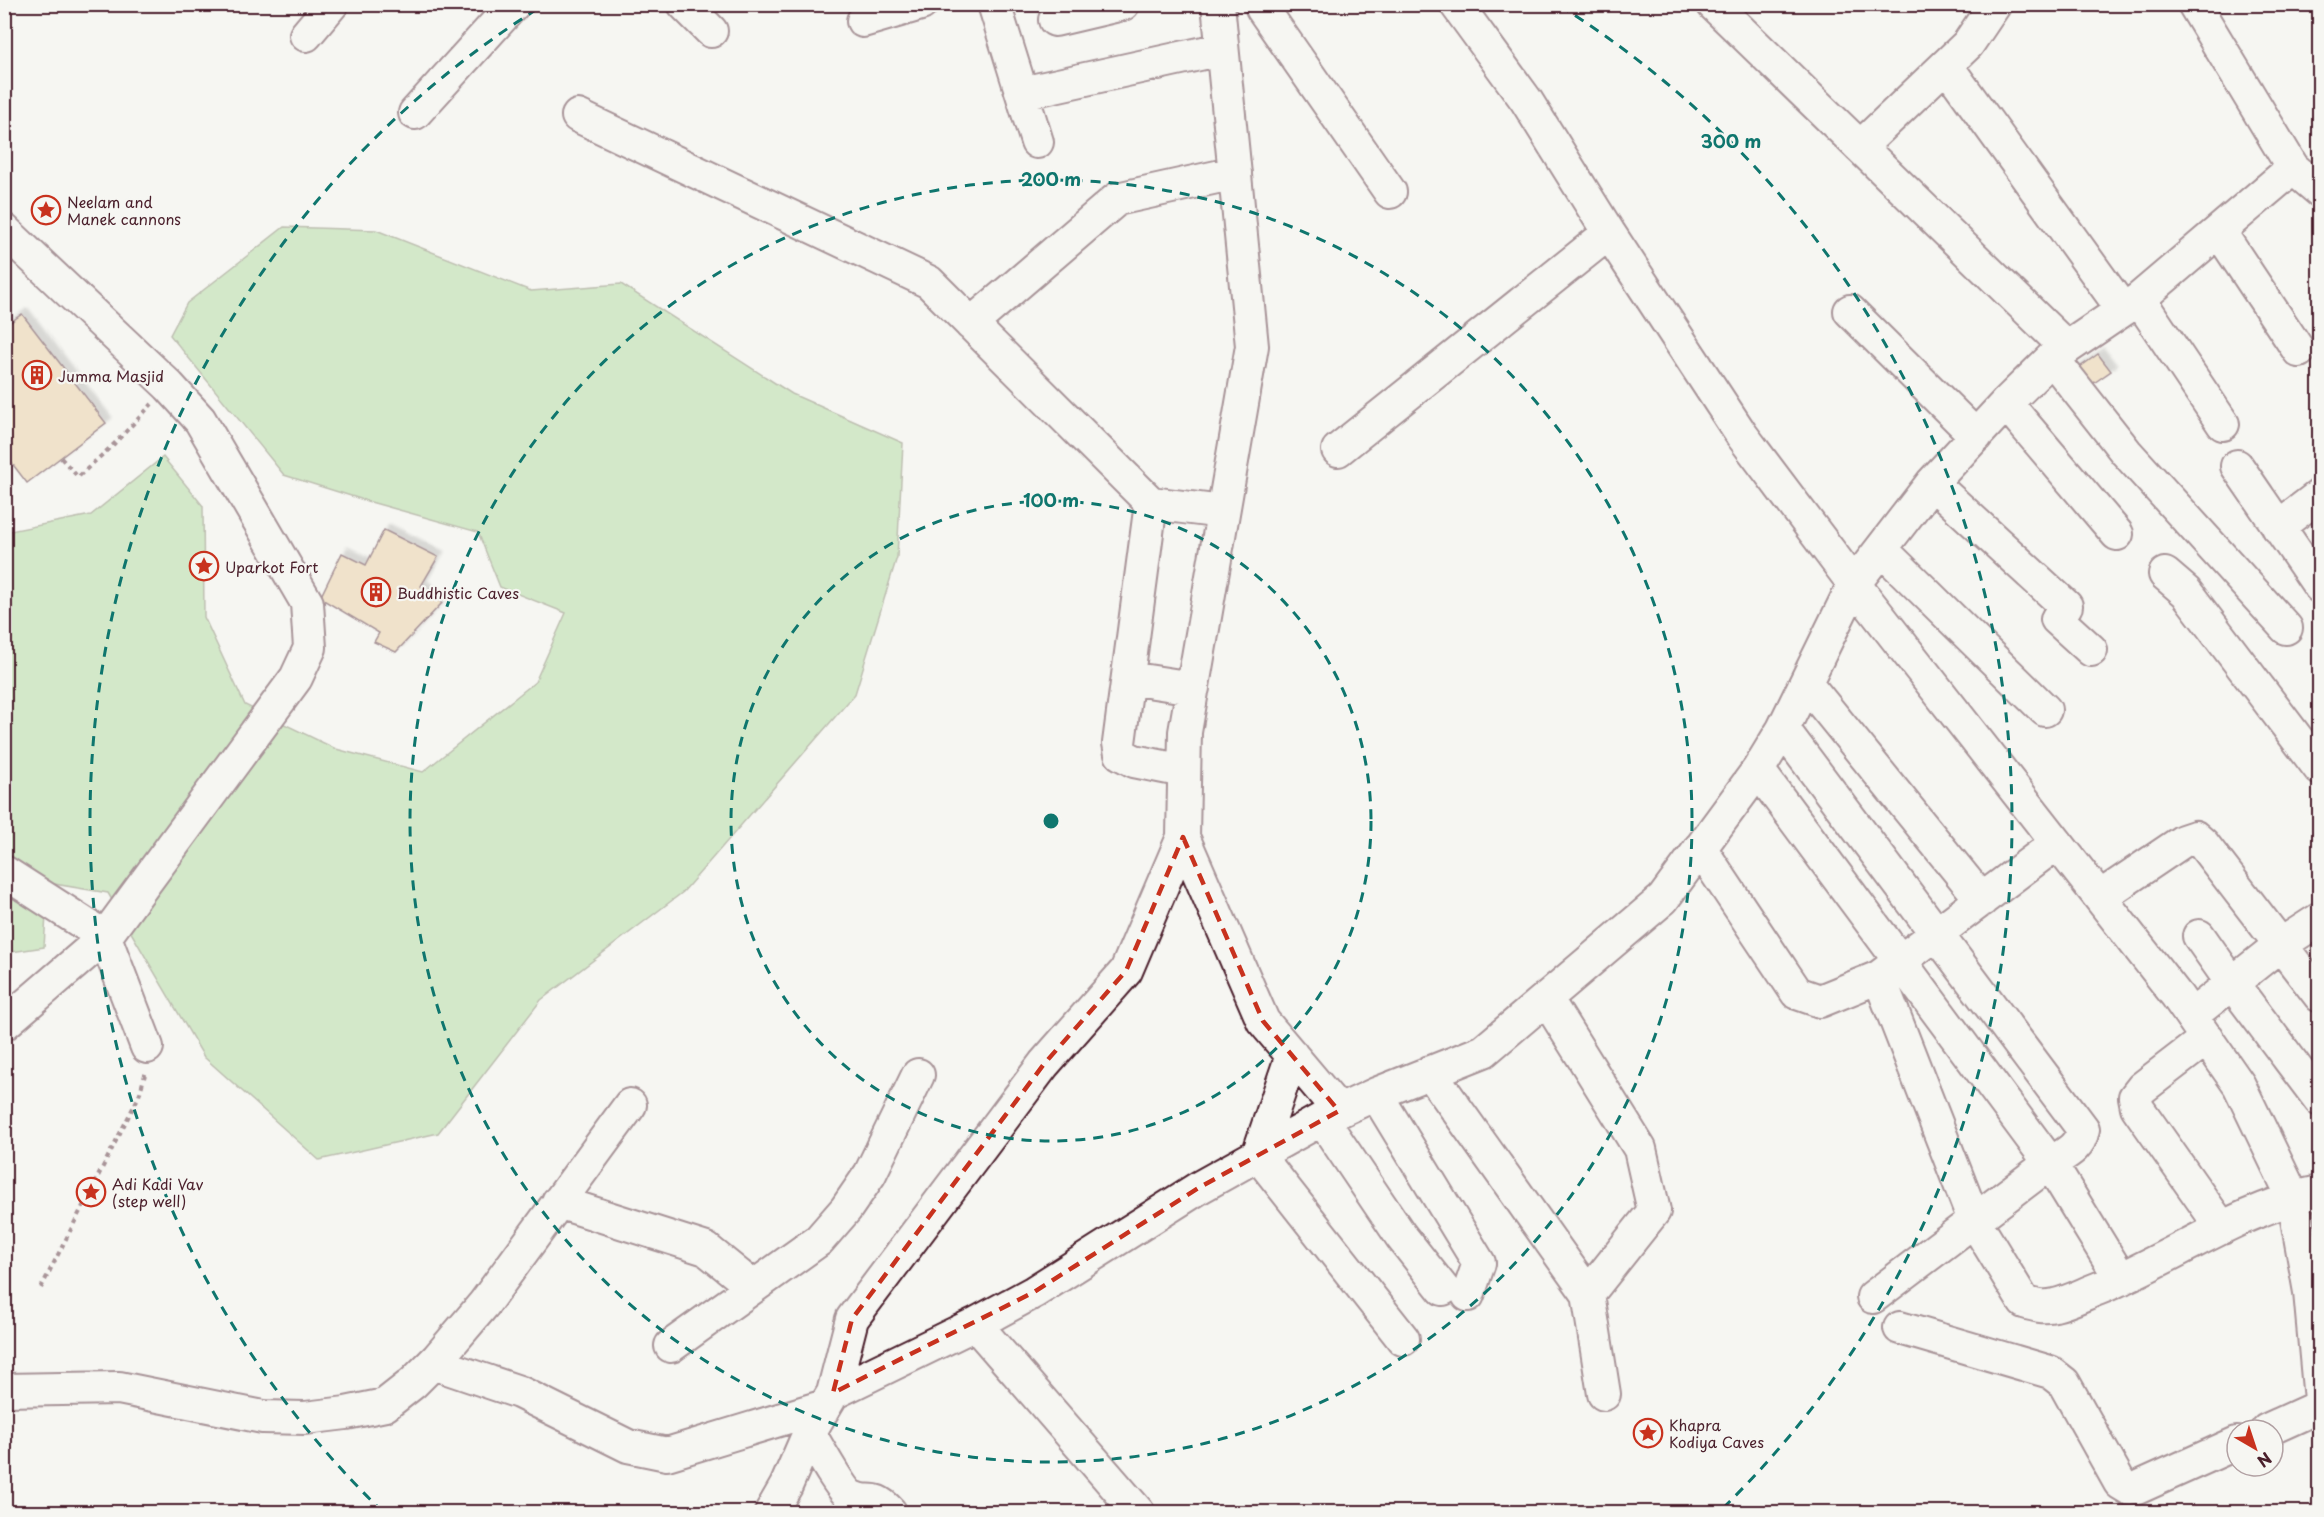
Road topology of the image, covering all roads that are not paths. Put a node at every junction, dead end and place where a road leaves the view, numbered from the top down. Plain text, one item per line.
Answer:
1 (332, 4) edge
2 (513, 4) edge
3 (684, 4) edge
4 (921, 4) edge
5 (994, 4) edge
6 (1124, 4) edge
7 (1218, 4) edge
8 (1456, 4) edge
9 (1713, 4) edge
10 (1995, 4) edge
11 (2194, 4) edge
12 (1264, 6) edge
13 (1055, 20) dead end
14 (863, 21) dead end
15 (711, 31) dead end
16 (306, 35) dead end
17 (1222, 45) junction
18 (1946, 65) junction
19 (1022, 93) junction
20 (414, 113) dead end
21 (578, 116) dead end
22 (1037, 142) dead end
23 (1860, 147) junction
24 (2293, 168) junction
25 (1235, 173) junction
26 (2319, 190) edge
27 (1390, 192) dead end
28 (4, 230) edge
29 (2219, 231) junction
30 (1609, 233) junction
31 (2131, 304) junction
32 (1850, 311) dead end
33 (971, 324) junction
34 (2299, 351) dead end
35 (2060, 353) junction
36 (2006, 404) junction
37 (2223, 424) dead end
38 (1976, 436) junction
39 (1338, 450) dead end
40 (2237, 466) dead end
41 (1932, 483) junction
42 (2319, 495) edge
43 (1151, 503) junction
44 (1223, 512) junction
45 (2278, 527) junction
46 (2117, 534) dead end
47 (1881, 550) junction
48 (2165, 574) dead end
49 (1854, 585) junction
50 (2319, 587) edge
51 (2286, 628) dead end
52 (2091, 650) dead end
53 (1128, 678) junction
54 (1806, 683) junction
55 (1193, 688) junction
56 (2045, 710) dead end
57 (1783, 729) junction
58 (2319, 769) edge
59 (1758, 770) junction
60 (1184, 771) junction
61 (1183, 837) junction
62 (2057, 843) junction
63 (1701, 848) junction
64 (4, 872) edge
65 (2100, 897) junction
66 (1982, 900) junction
67 (2319, 919) edge
68 (1936, 934) junction
69 (2199, 936) dead end
70 (105, 937) junction
71 (2280, 945) junction
72 (1890, 969) junction
73 (2232, 983) junction
74 (2319, 996) edge
75 (1546, 998) junction
76 (6, 1020) edge
77 (2199, 1027) junction
78 (147, 1047) dead end
79 (1292, 1055) junction
80 (1430, 1072) junction
81 (918, 1076) dead end
82 (1376, 1094) junction
83 (2319, 1100) edge
84 (630, 1105) dead end
85 (1330, 1115) junction
86 (1258, 1155) junction
87 (2050, 1163) junction
88 (2306, 1195) edge
89 (558, 1202) junction
90 (1974, 1220) junction
91 (2222, 1228) junction
92 (2121, 1279) junction
93 (753, 1287) junction
94 (1588, 1294) junction
95 (1873, 1297) dead end
96 (975, 1324) junction
97 (1900, 1328) dead end
98 (1403, 1339) dead end
99 (671, 1346) dead end
100 (433, 1364) junction
101 (4, 1390) edge
102 (1604, 1394) dead end
103 (829, 1400) junction
104 (2319, 1400) edge
105 (2319, 1406) edge
106 (2285, 1422) edge
107 (809, 1433) junction
108 (2225, 1448) edge
109 (783, 1504) edge
110 (890, 1512) edge
111 (1138, 1512) edge

1 - 16 street
2 - 20 street
3 - 15 street
4 - 14 street
5 - 19 street
6 - 13 street
7 - 17 street
8 - 30 street
9 - 23 street
10 - 18 street
11 - 24 street
12 - 17 street
12 - 27 street
17 - 19 street
17 - 25 street
18 - 23 street
18 - 31 street
19 - 22 street
21 - 33 street
23 - 35 street
24 - 26 street
24 - 29 street
25 - 33 street
25 - 44 street
28 - 70 street
29 - 31 street
29 - 34 street
30 - 39 street
30 - 49 street
31 - 35 street
31 - 37 street
32 - 38 street
33 - 43 street
35 - 36 street
35 - 51 street
36 - 38 street
36 - 46 street
38 - 41 street
40 - 45 street
41 - 47 street
41 - 52 street
42 - 45 street
43 - 44 street
43 - 53 street
44 - 55 street
45 - 50 street
47 - 49 street
47 - 56 street
48 - 58 street
49 - 54 street
49 - 62 street
53 - 55 street
53 - 60 street
54 - 57 street
54 - 66 street
55 - 60 street
57 - 59 street
57 - 68 street
59 - 63 street
59 - 72 street
60 - 61 street
61 - 79 street
61 - 103 street
62 - 65 street
62 - 66 street
63 - 72 street
63 - 75 street
64 - 70 street
65 - 71 street
65 - 77 street
66 - 68 street
67 - 71 street
68 - 72 street
68 - 87 street
69 - 73 street
70 - 76 street
70 - 78 street
71 - 73 street
71 - 74 street
72 - 87 street
72 - 90 street
73 - 77 street
73 - 83 street
75 - 80 street
75 - 94 street
77 - 88 street
77 - 91 street
79 - 85 street
79 - 86 street
80 - 82 street
80 - 94 street
81 - 93 street
82 - 85 street
82 - 85 street
84 - 89 street
85 - 86 street
86 - 96 street
86 - 98 street
87 - 90 street
87 - 92 street
88 - 91 street
88 - 104 street
89 - 93 street
89 - 100 street
90 - 92 street
90 - 95 street
91 - 92 street
93 - 99 street
94 - 102 street
96 - 103 street
96 - 111 street
97 - 108 street
100 - 101 street
100 - 103 street
103 - 107 street
105 - 106 street
107 - 109 street
107 - 110 street

